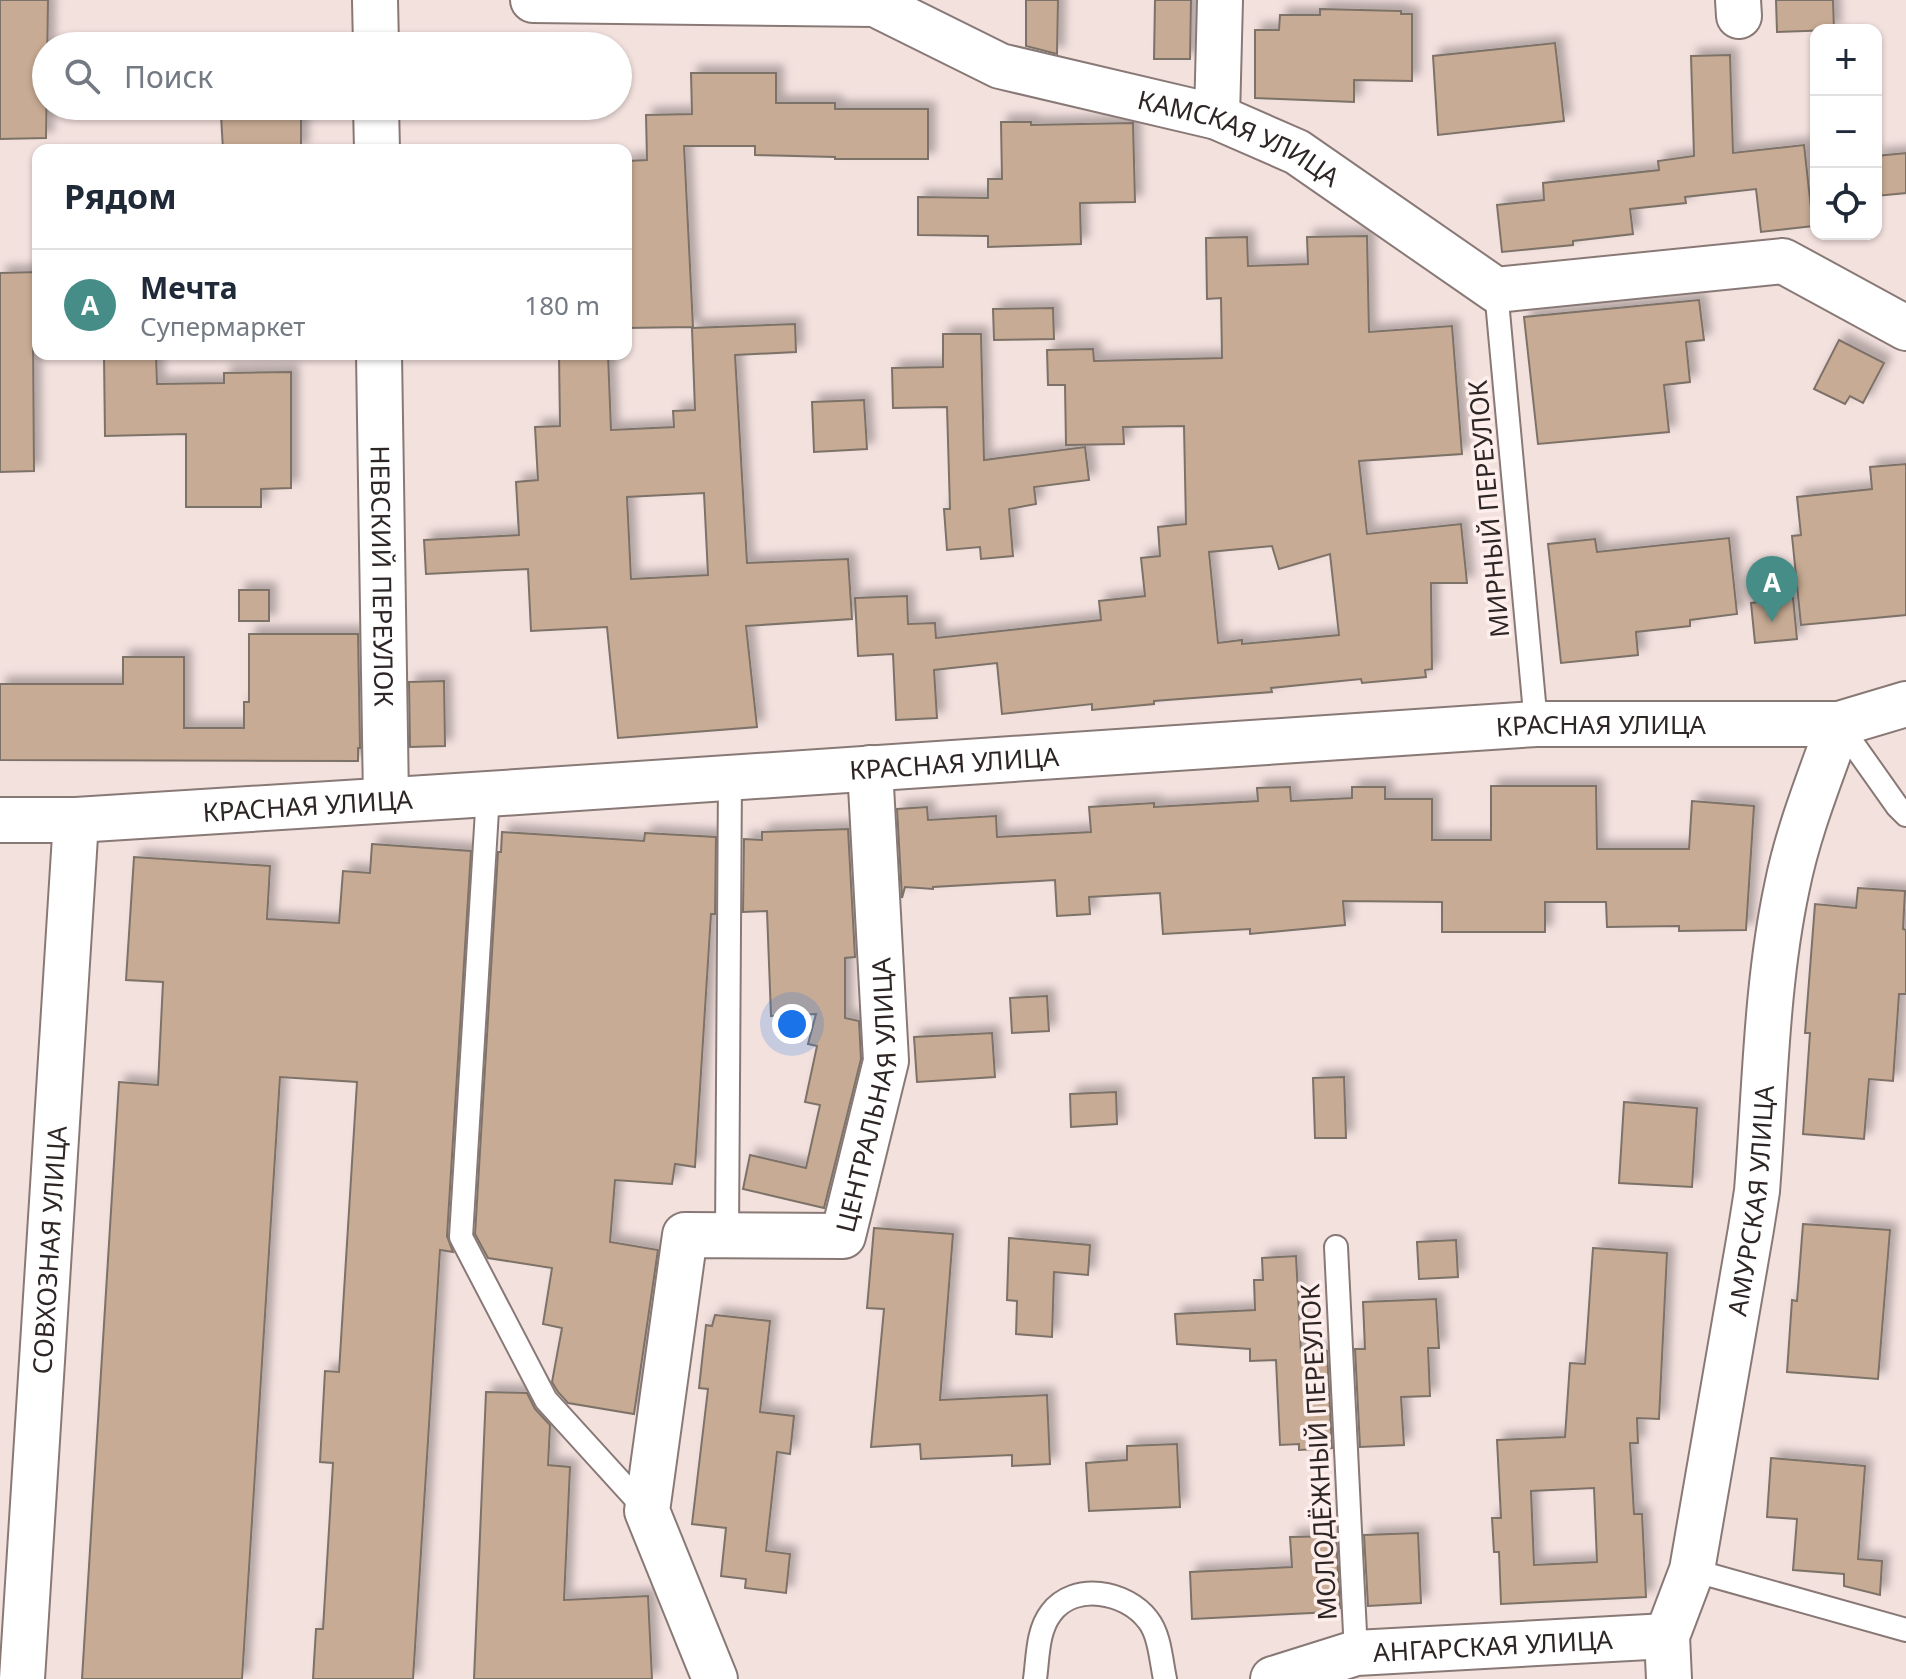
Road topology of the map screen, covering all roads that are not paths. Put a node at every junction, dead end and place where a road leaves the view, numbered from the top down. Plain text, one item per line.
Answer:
1 (375, 0) edge
2 (533, 0) edge
3 (1220, 0) edge
4 (376, 32) edge
5 (1217, 117) junction
6 (376, 120) edge
7 (377, 144) edge
8 (1496, 290) junction
9 (1906, 328) edge
10 (379, 360) edge
11 (1906, 704) edge
12 (1536, 724) junction
13 (1839, 724) junction
14 (870, 768) junction
15 (730, 777) junction
16 (488, 794) junction
17 (386, 800) junction
18 (1906, 815) edge
19 (0, 820) edge
20 (76, 820) junction
21 (727, 1235) junction
22 (1336, 1247) dead end
23 (647, 1511) junction
24 (1692, 1570) junction
25 (1906, 1630) edge
26 (1667, 1636) junction
27 (1356, 1653) junction
28 (22, 1679) edge
29 (715, 1679) edge
30 (1035, 1679) edge
31 (1165, 1679) edge
32 (1273, 1679) edge
33 (1669, 1679) edge

1 - 4 street
2 - 5 street, КАМСКАЯ УЛИЦА
3 - 5 street
5 - 8 street, КАМСКАЯ УЛИЦА
6 - 7 street
8 - 9 street
8 - 12 lane, МИРНЫЙ ПЕРЕУЛОК
10 - 17 street, НЕВСКИЙ ПЕРЕУЛОК
11 - 13 street, КРАСНАЯ УЛИЦА
12 - 13 street, КРАСНАЯ УЛИЦА
12 - 14 street, КРАСНАЯ УЛИЦА
13 - 18 lane
13 - 24 street, АМУРСКАЯ УЛИЦА
14 - 15 street, КРАСНАЯ УЛИЦА
14 - 21 street, ЦЕНТРАЛЬНАЯ УЛИЦА
15 - 16 street, КРАСНАЯ УЛИЦА
15 - 21 lane
16 - 17 street, КРАСНАЯ УЛИЦА
16 - 23 lane
17 - 20 street, КРАСНАЯ УЛИЦА
19 - 20 street, КРАСНАЯ УЛИЦА
20 - 28 street, СОВХОЗНАЯ УЛИЦА
21 - 23 street, ЦЕНТРАЛЬНАЯ УЛИЦА
22 - 27 lane, МОЛОДЁЖНЫЙ ПЕРЕУЛОК
23 - 29 street, ЦЕНТРАЛЬНАЯ УЛИЦА
24 - 25 lane
24 - 26 street, АМУРСКАЯ УЛИЦА
26 - 27 street, АНГАРСКАЯ УЛИЦА
26 - 33 street, АМУРСКАЯ УЛИЦА
27 - 32 street, АНГАРСКАЯ УЛИЦА
30 - 31 lane

